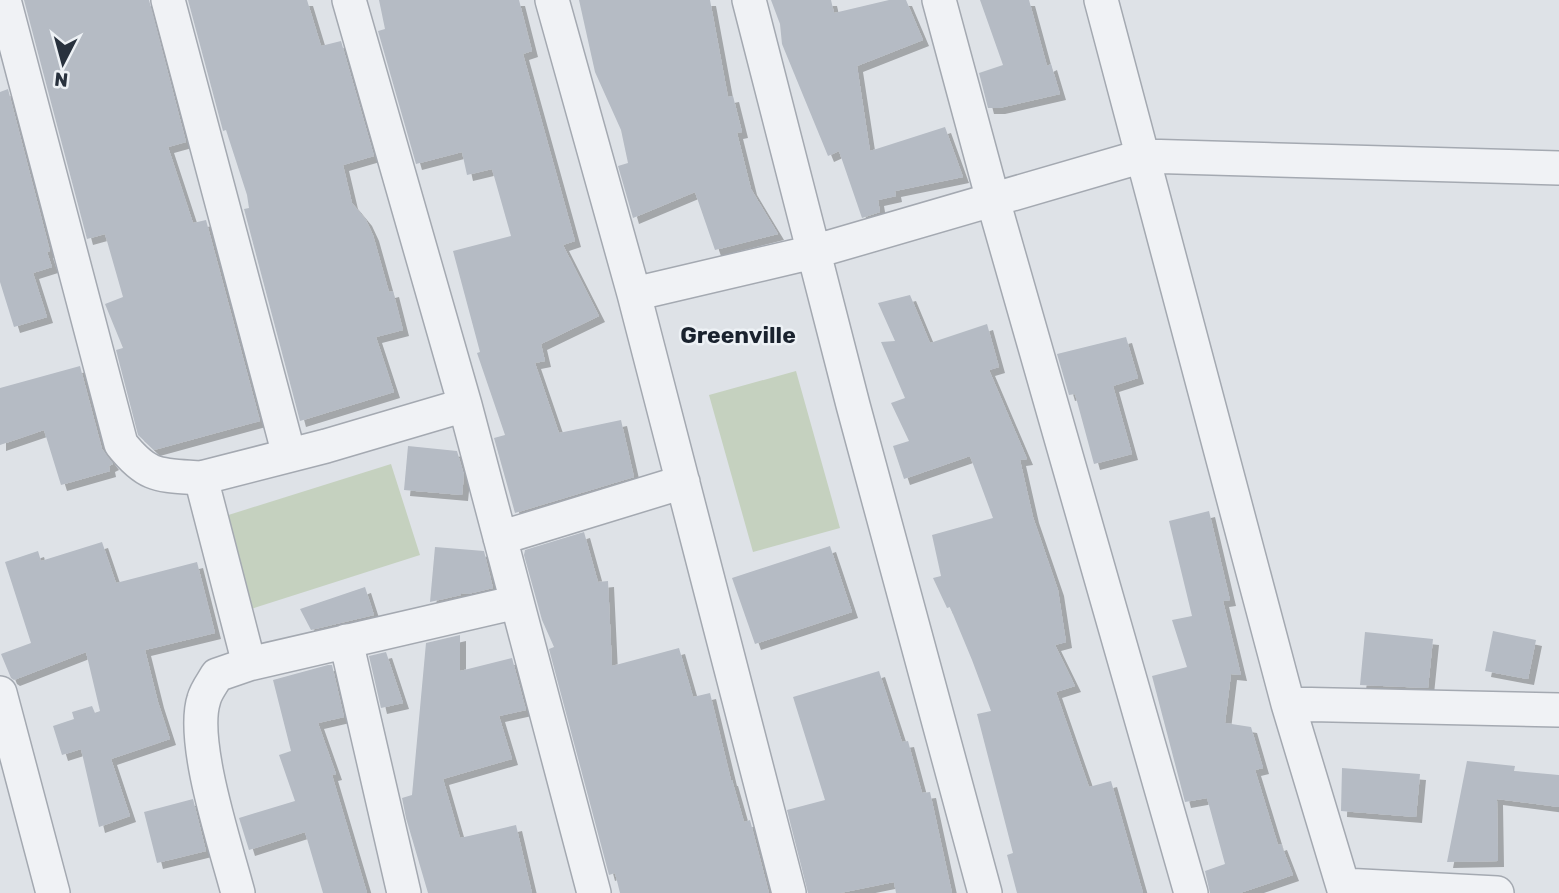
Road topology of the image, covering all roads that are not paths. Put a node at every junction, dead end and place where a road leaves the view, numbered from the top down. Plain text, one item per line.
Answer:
1 (4, 0) edge
2 (168, 0) edge
3 (349, 0) edge
4 (552, 0) edge
5 (749, 0) edge
6 (939, 0) edge
7 (1101, 0) edge
8 (1143, 156) junction
9 (1559, 168) edge
10 (993, 200) junction
11 (813, 253) junction
12 (634, 294) junction
13 (465, 405) junction
14 (289, 454) junction
15 (201, 478) junction
16 (682, 482) junction
17 (500, 538) junction
18 (517, 602) junction
19 (345, 641) junction
20 (249, 664) junction
21 (0, 694) edge
22 (1288, 704) junction
23 (1559, 710) edge
24 (1344, 889) edge
25 (53, 893) edge
26 (237, 893) edge
27 (404, 893) edge
28 (594, 893) edge
29 (789, 893) edge
30 (985, 893) edge
31 (1191, 893) edge
32 (1497, 893) edge

1 - 15 street
2 - 14 street
3 - 13 street
4 - 12 street
5 - 11 street
6 - 10 street
7 - 8 street
8 - 9 street
8 - 10 street
8 - 22 street
10 - 11 street
10 - 31 street
11 - 12 street
11 - 30 street
12 - 16 street
13 - 14 street
13 - 17 street
14 - 15 street
15 - 20 street
16 - 17 street
16 - 29 street
17 - 18 street
18 - 19 street
18 - 28 street
19 - 20 street
19 - 27 street
20 - 26 street
21 - 25 street
22 - 23 street
22 - 24 street
24 - 32 street

